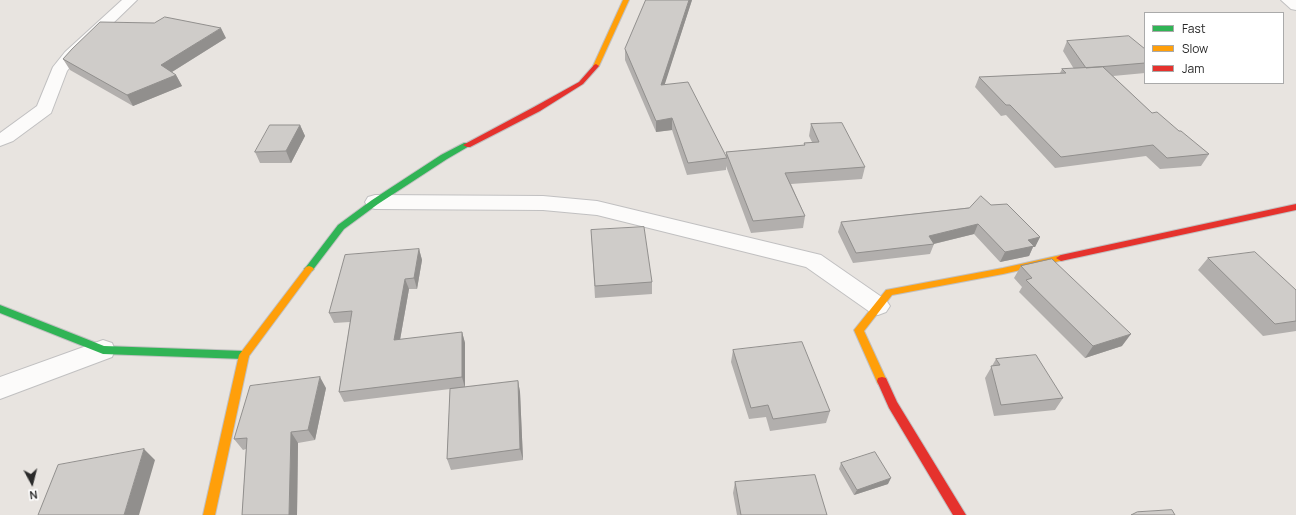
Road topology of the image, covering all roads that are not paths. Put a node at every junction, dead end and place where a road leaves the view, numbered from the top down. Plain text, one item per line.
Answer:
1 (130, 0) edge
2 (626, 0) edge
3 (1288, 0) edge
4 (1296, 6) edge
5 (0, 140) edge
6 (375, 202) junction
7 (1296, 207) edge
8 (878, 306) junction
9 (0, 309) edge
10 (103, 350) junction
11 (244, 355) junction
12 (0, 388) edge
13 (209, 515) edge
14 (960, 515) edge

1 - 5 street
2 - 6 street
3 - 4 street
6 - 8 street
6 - 11 street
7 - 8 street
8 - 14 street
9 - 10 street
10 - 11 street
10 - 12 street
11 - 13 street

